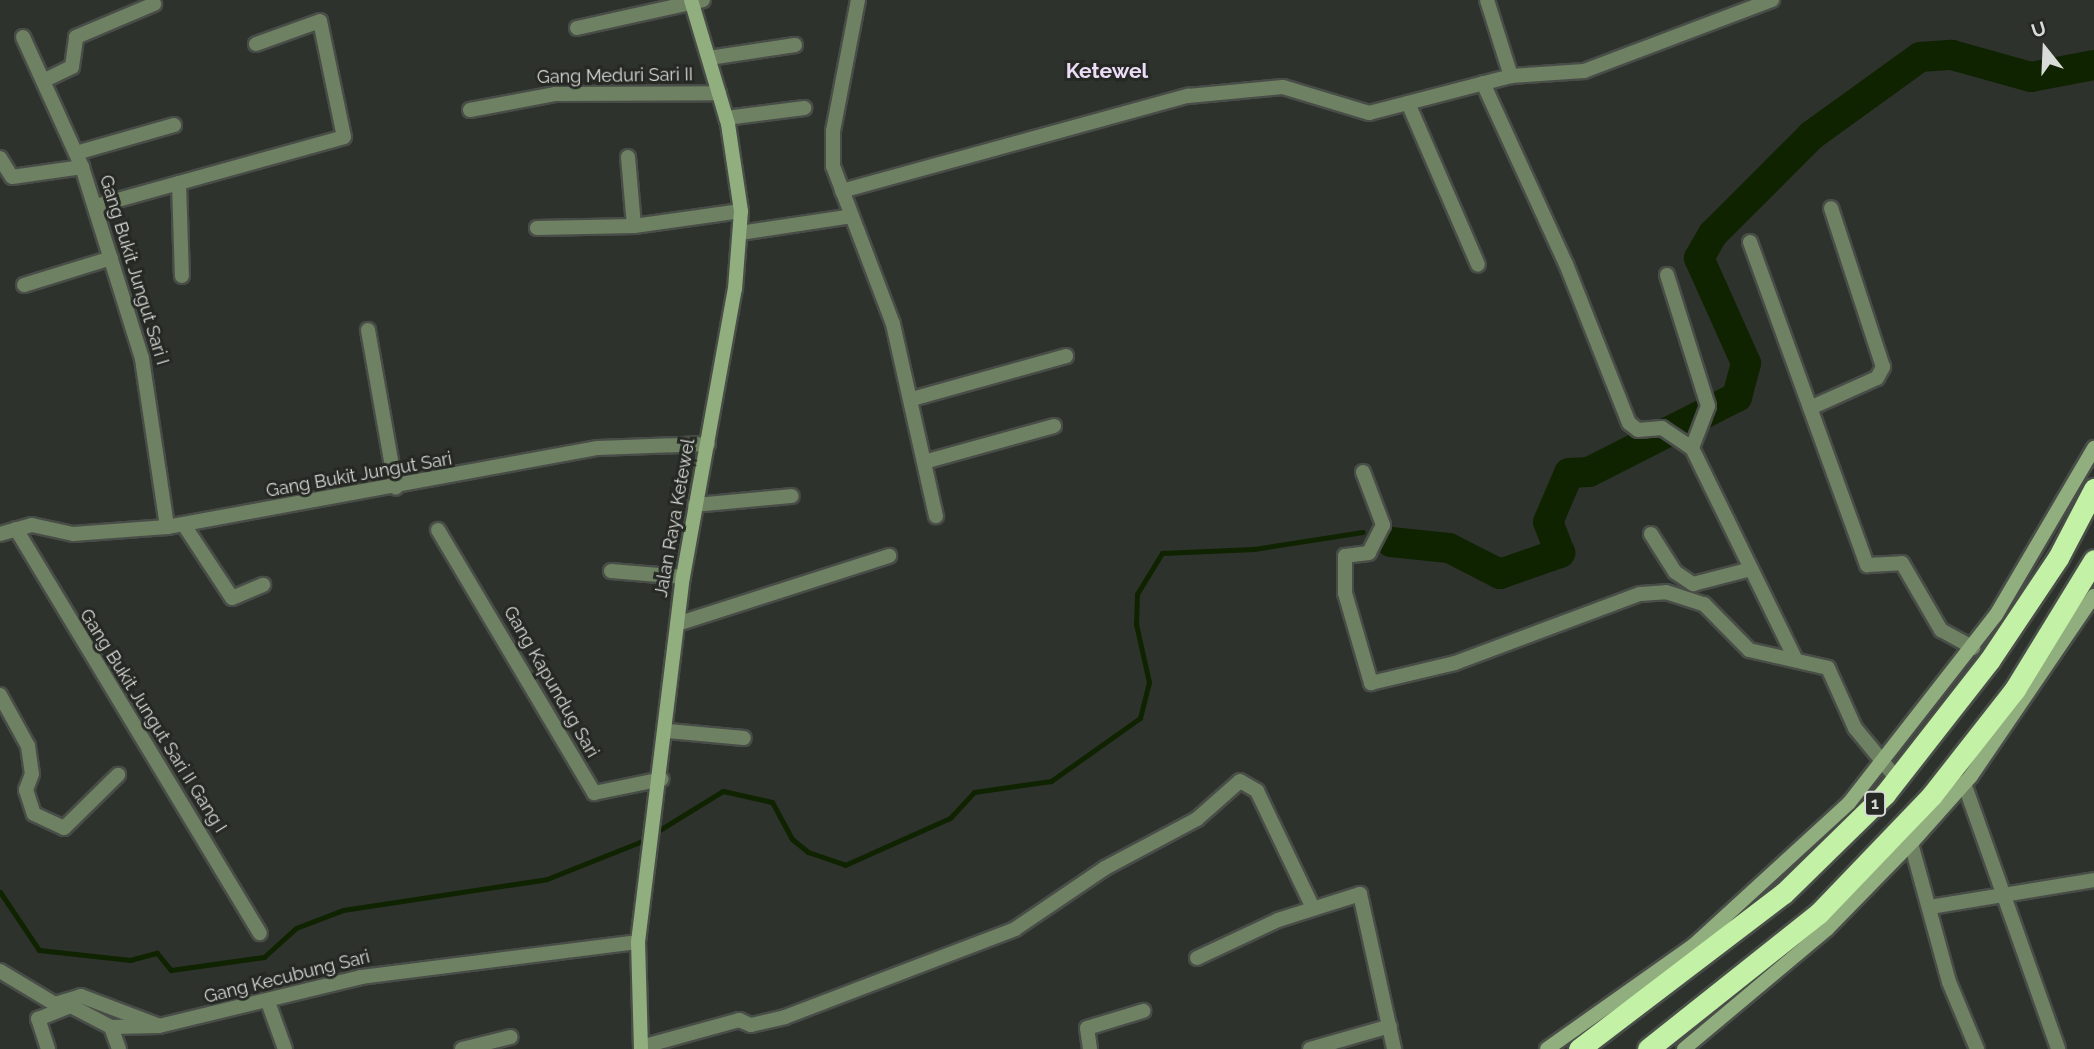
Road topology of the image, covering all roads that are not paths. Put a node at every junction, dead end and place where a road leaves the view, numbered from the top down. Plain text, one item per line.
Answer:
1 (858, 0) edge
2 (1487, 0) edge
3 (1772, 0) edge
4 (695, 1) edge
5 (154, 4) dead end
6 (577, 28) dead end
7 (23, 37) dead end
8 (256, 44) dead end
9 (794, 45) dead end
10 (709, 58) junction
11 (1511, 76) junction
12 (45, 80) junction
13 (1483, 83) junction
14 (719, 93) junction
15 (1408, 103) junction
16 (804, 108) dead end
17 (470, 110) dead end
18 (726, 118) junction
19 (174, 125) dead end
20 (76, 153) junction
21 (628, 157) dead end
22 (0, 158) edge
23 (82, 167) junction
24 (179, 183) junction
25 (842, 191) junction
26 (96, 206) junction
27 (1831, 208) dead end
28 (741, 211) junction
29 (852, 216) junction
30 (634, 226) junction
31 (537, 228) dead end
32 (740, 233) junction
33 (1750, 243) dead end
34 (111, 258) junction
35 (1478, 265) dead end
36 (1667, 275) dead end
37 (182, 276) dead end
38 (24, 285) dead end
39 (368, 330) dead end
40 (1066, 356) dead end
41 (912, 399) junction
42 (1810, 408) junction
43 (1054, 426) dead end
44 (708, 444) junction
45 (1687, 444) junction
46 (2094, 447) edge
47 (924, 462) junction
48 (1363, 472) dead end
49 (396, 488) junction
50 (2094, 489) edge
51 (792, 496) dead end
52 (695, 505) junction
53 (936, 516) dead end
54 (184, 525) junction
55 (167, 527) junction
56 (16, 528) junction
57 (438, 530) dead end
58 (0, 534) edge
59 (1651, 534) dead end
60 (889, 556) dead end
61 (2094, 560) edge
62 (1751, 569) junction
63 (611, 572) dead end
64 (683, 577) junction
65 (263, 585) dead end
66 (2094, 596) edge
67 (677, 624) junction
68 (1973, 648) junction
69 (1794, 656) junction
70 (0, 695) edge
71 (668, 731) junction
72 (744, 738) dead end
73 (1890, 772) junction
74 (118, 775) dead end
75 (662, 779) junction
76 (1965, 783) junction
77 (1911, 843) junction
78 (2094, 880) edge
79 (2006, 898) junction
80 (1930, 907) junction
81 (1313, 908) junction
82 (260, 933) dead end
83 (638, 942) junction
84 (1197, 958) dead end
85 (0, 971) edge
86 (268, 1002) junction
87 (1143, 1011) dead end
88 (159, 1026) junction
89 (1390, 1026) junction
90 (111, 1027) junction
91 (511, 1037) dead end
92 (641, 1048) edge
93 (48, 1049) edge
94 (119, 1049) edge
95 (285, 1049) edge
96 (462, 1049) edge
97 (1090, 1049) edge
98 (1310, 1049) edge
99 (1394, 1049) edge
100 (1547, 1049) edge
101 (1579, 1049) edge
102 (1648, 1049) edge
103 (1684, 1049) edge
104 (1977, 1049) edge
105 (2059, 1049) edge

1 - 25 street
2 - 11 street
3 - 11 street
4 - 6 street
4 - 10 street, Jalan Raya Ketewel
5 - 12 street
7 - 12 street, Gang Bukit Jungut Sari I
8 - 24 street
9 - 10 street
10 - 14 street, Jalan Raya Ketewel
11 - 13 street
12 - 20 street, Gang Bukit Jungut Sari I
13 - 15 street
13 - 45 street
14 - 17 street, Gang Meduri Sari II
14 - 18 street, Jalan Raya Ketewel
15 - 25 street
15 - 35 street
16 - 18 street
18 - 28 street, Jalan Raya Ketewel
19 - 20 street
20 - 23 street, Gang Bukit Jungut Sari I
21 - 30 street
22 - 23 street
23 - 26 street, Gang Bukit Jungut Sari I
24 - 26 street
24 - 37 street
25 - 29 street
26 - 34 street, Gang Bukit Jungut Sari I
27 - 42 street
28 - 30 street
28 - 32 street, Jalan Raya Ketewel
29 - 32 street
29 - 41 street
30 - 31 street
32 - 44 street, Jalan Raya Ketewel
33 - 42 street
34 - 38 street
34 - 55 street, Gang Bukit Jungut Sari I
36 - 45 street
39 - 49 street
40 - 41 street
41 - 47 street
42 - 68 street
43 - 47 street
44 - 49 street, Gang Bukit Jungut Sari
44 - 52 street, Jalan Raya Ketewel
45 - 62 street
46 - 68 street
47 - 53 street
48 - 69 street
49 - 54 street, Gang Bukit Jungut Sari
50 - 73 highway, 1
51 - 52 street
52 - 64 street, Jalan Raya Ketewel
54 - 55 street, Gang Bukit Jungut Sari
54 - 65 street
55 - 56 street, Gang Bukit Jungut Sari
56 - 58 street
56 - 82 street, Gang Bukit Jungut Sari II Gang I
57 - 75 street, Gang Kapundug Sari
59 - 62 street
60 - 67 street
61 - 102 highway, 1
62 - 69 street
63 - 64 street
64 - 67 street, Jalan Raya Ketewel
66 - 76 street
67 - 71 street, Jalan Raya Ketewel
68 - 73 street
69 - 73 street
70 - 74 street
71 - 72 street
71 - 75 street, Jalan Raya Ketewel
73 - 100 street
73 - 101 highway, 1
75 - 83 street, Jalan Raya Ketewel
76 - 77 street
76 - 79 street
77 - 80 street
77 - 103 street
78 - 79 street
79 - 80 street
79 - 105 street
80 - 104 street
81 - 84 street
81 - 89 street
81 - 92 street
83 - 86 street, Gang Kecubung Sari
83 - 92 street, Jalan Raya Ketewel
85 - 88 street
86 - 88 street, Gang Kecubung Sari
86 - 95 street
87 - 97 street
88 - 90 street, Gang Kecubung Sari
89 - 98 street
89 - 99 street
90 - 93 street, Gang Kecubung Sari
90 - 94 street
91 - 96 street

